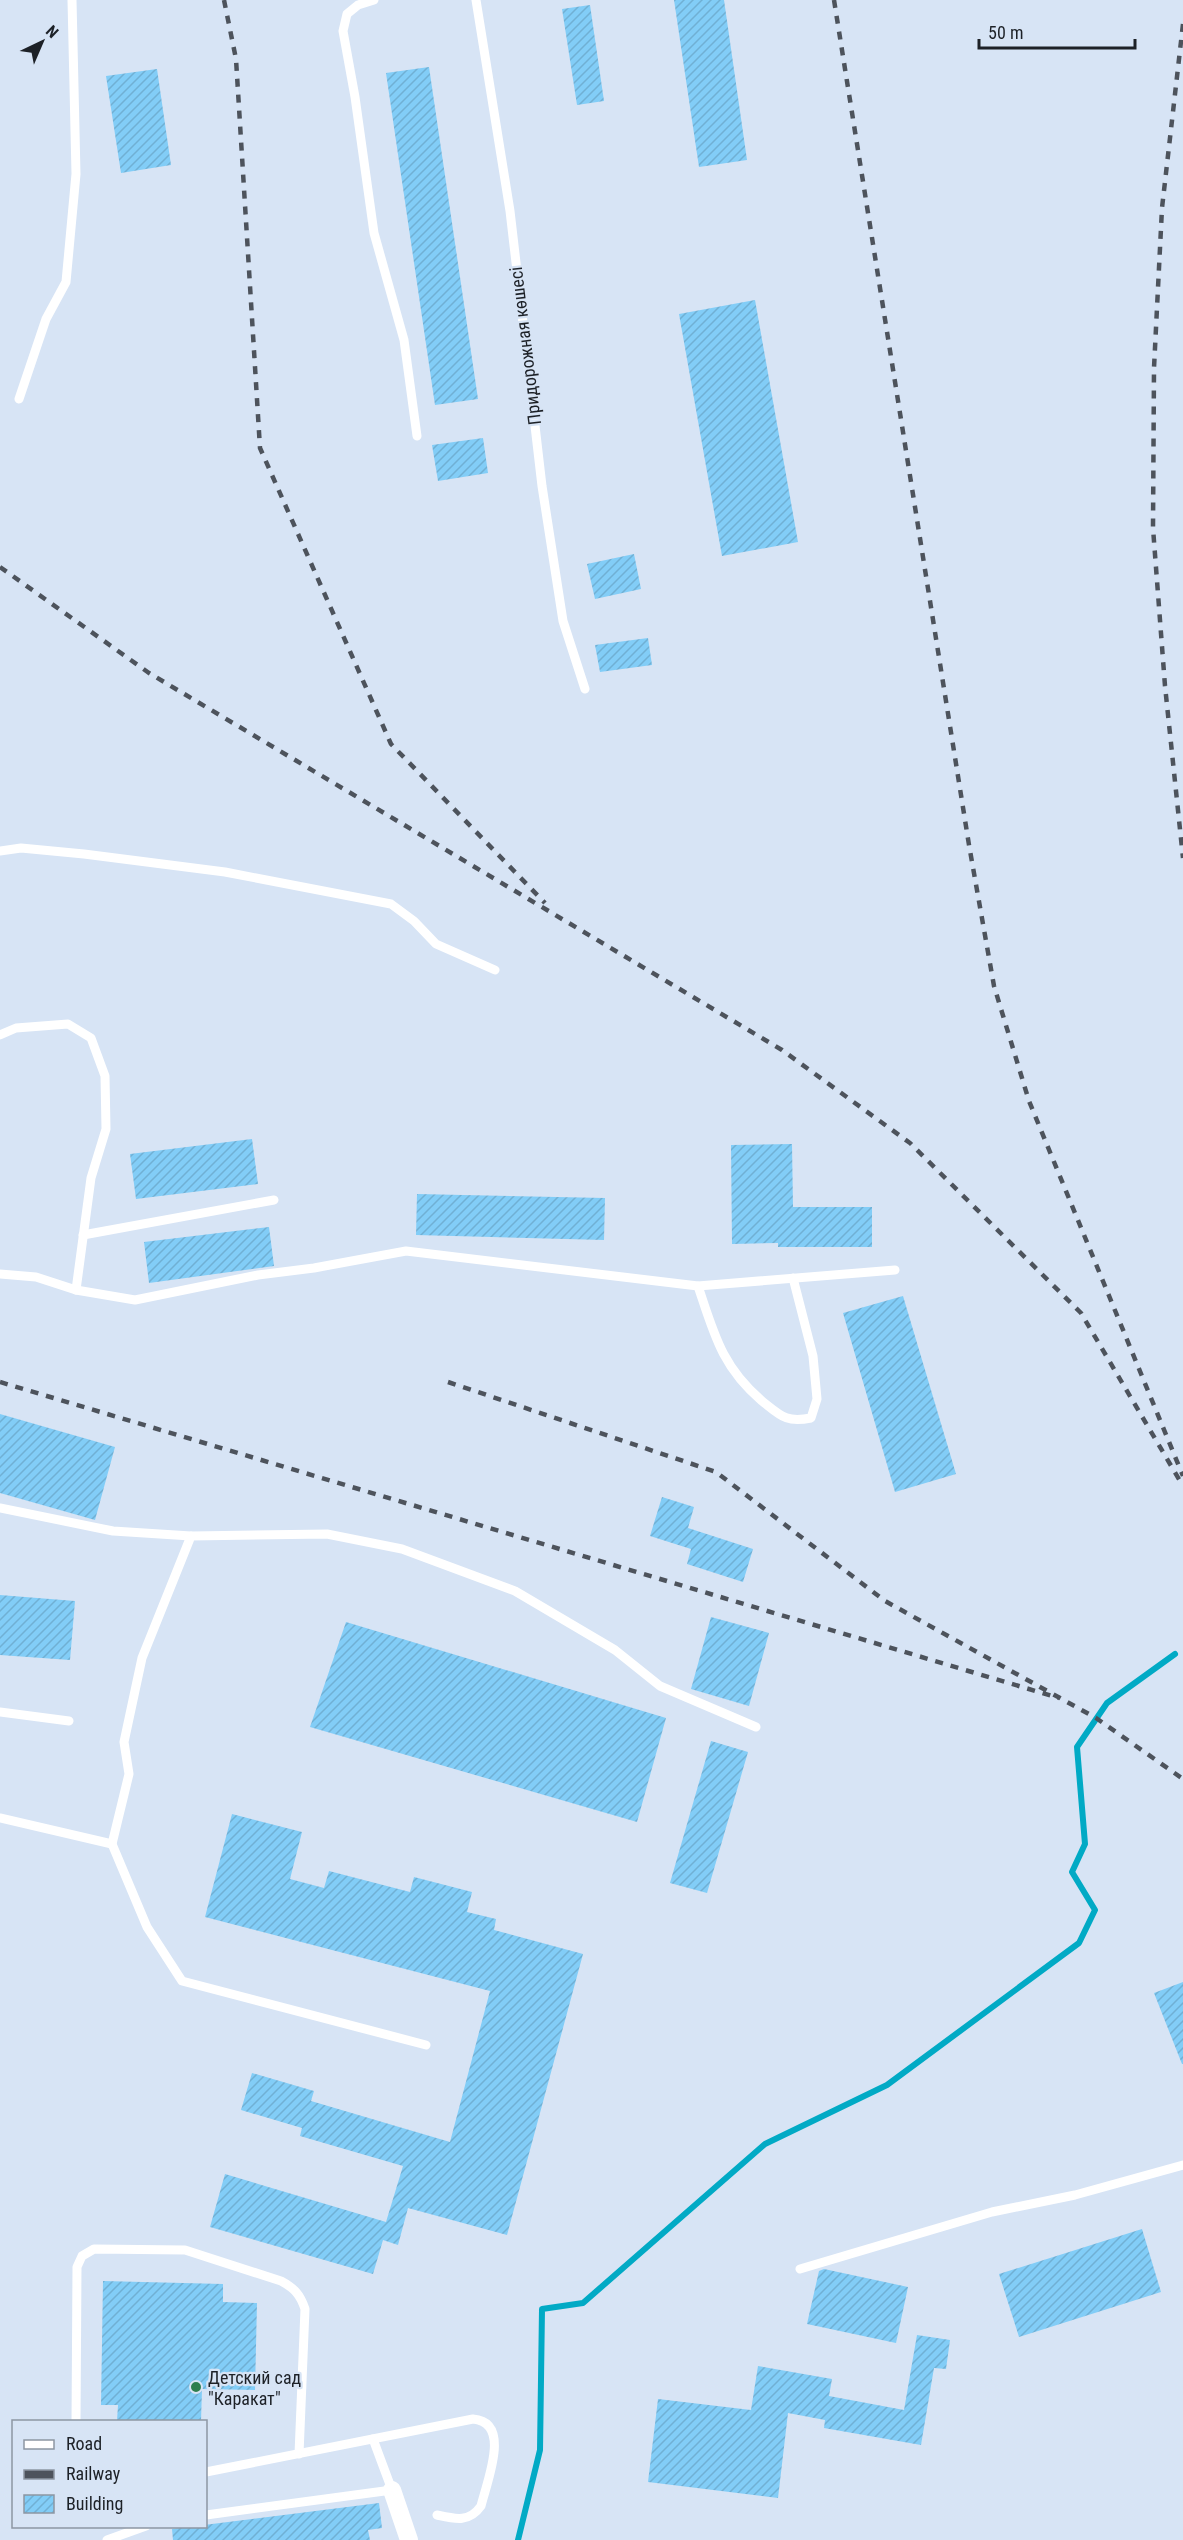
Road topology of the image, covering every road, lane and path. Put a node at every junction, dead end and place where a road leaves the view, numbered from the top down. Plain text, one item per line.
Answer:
1 (72, 0) edge
2 (374, 0) edge
3 (476, 0) edge
4 (19, 399) dead end
5 (417, 436) dead end
6 (585, 689) dead end
7 (0, 852) edge
8 (495, 970) dead end
9 (0, 1035) edge
10 (274, 1200) dead end
11 (83, 1235) junction
12 (895, 1270) dead end
13 (0, 1274) edge
14 (793, 1278) junction
15 (698, 1286) junction
16 (76, 1290) junction
17 (0, 1508) edge
18 (191, 1536) junction
19 (0, 1712) edge
20 (69, 1721) dead end
21 (756, 1727) dead end
22 (0, 1818) edge
23 (112, 1844) junction
24 (426, 2045) dead end
25 (1183, 2164) edge
26 (800, 2269) dead end
27 (76, 2420) edge
28 (373, 2439) junction
29 (300, 2454) junction
30 (207, 2472) edge
31 (392, 2490) junction
32 (437, 2515) dead end
33 (207, 2516) edge
34 (140, 2528) edge
35 (107, 2540) edge
36 (409, 2540) edge

1 - 4 lane
2 - 5 lane
3 - 6 lane, Придорожная көшесі
7 - 8 lane
9 - 11 lane
10 - 11 lane
11 - 16 lane
12 - 14 lane
13 - 16 lane
14 - 15 lane
14 - 15 lane
15 - 16 lane
17 - 18 lane
18 - 21 lane
18 - 23 lane
19 - 20 lane
22 - 23 lane
23 - 24 lane
25 - 26 lane
27 - 29 lane
28 - 29 lane
28 - 31 lane
28 - 32 lane
29 - 30 lane
31 - 33 lane
31 - 36 street
34 - 35 lane

